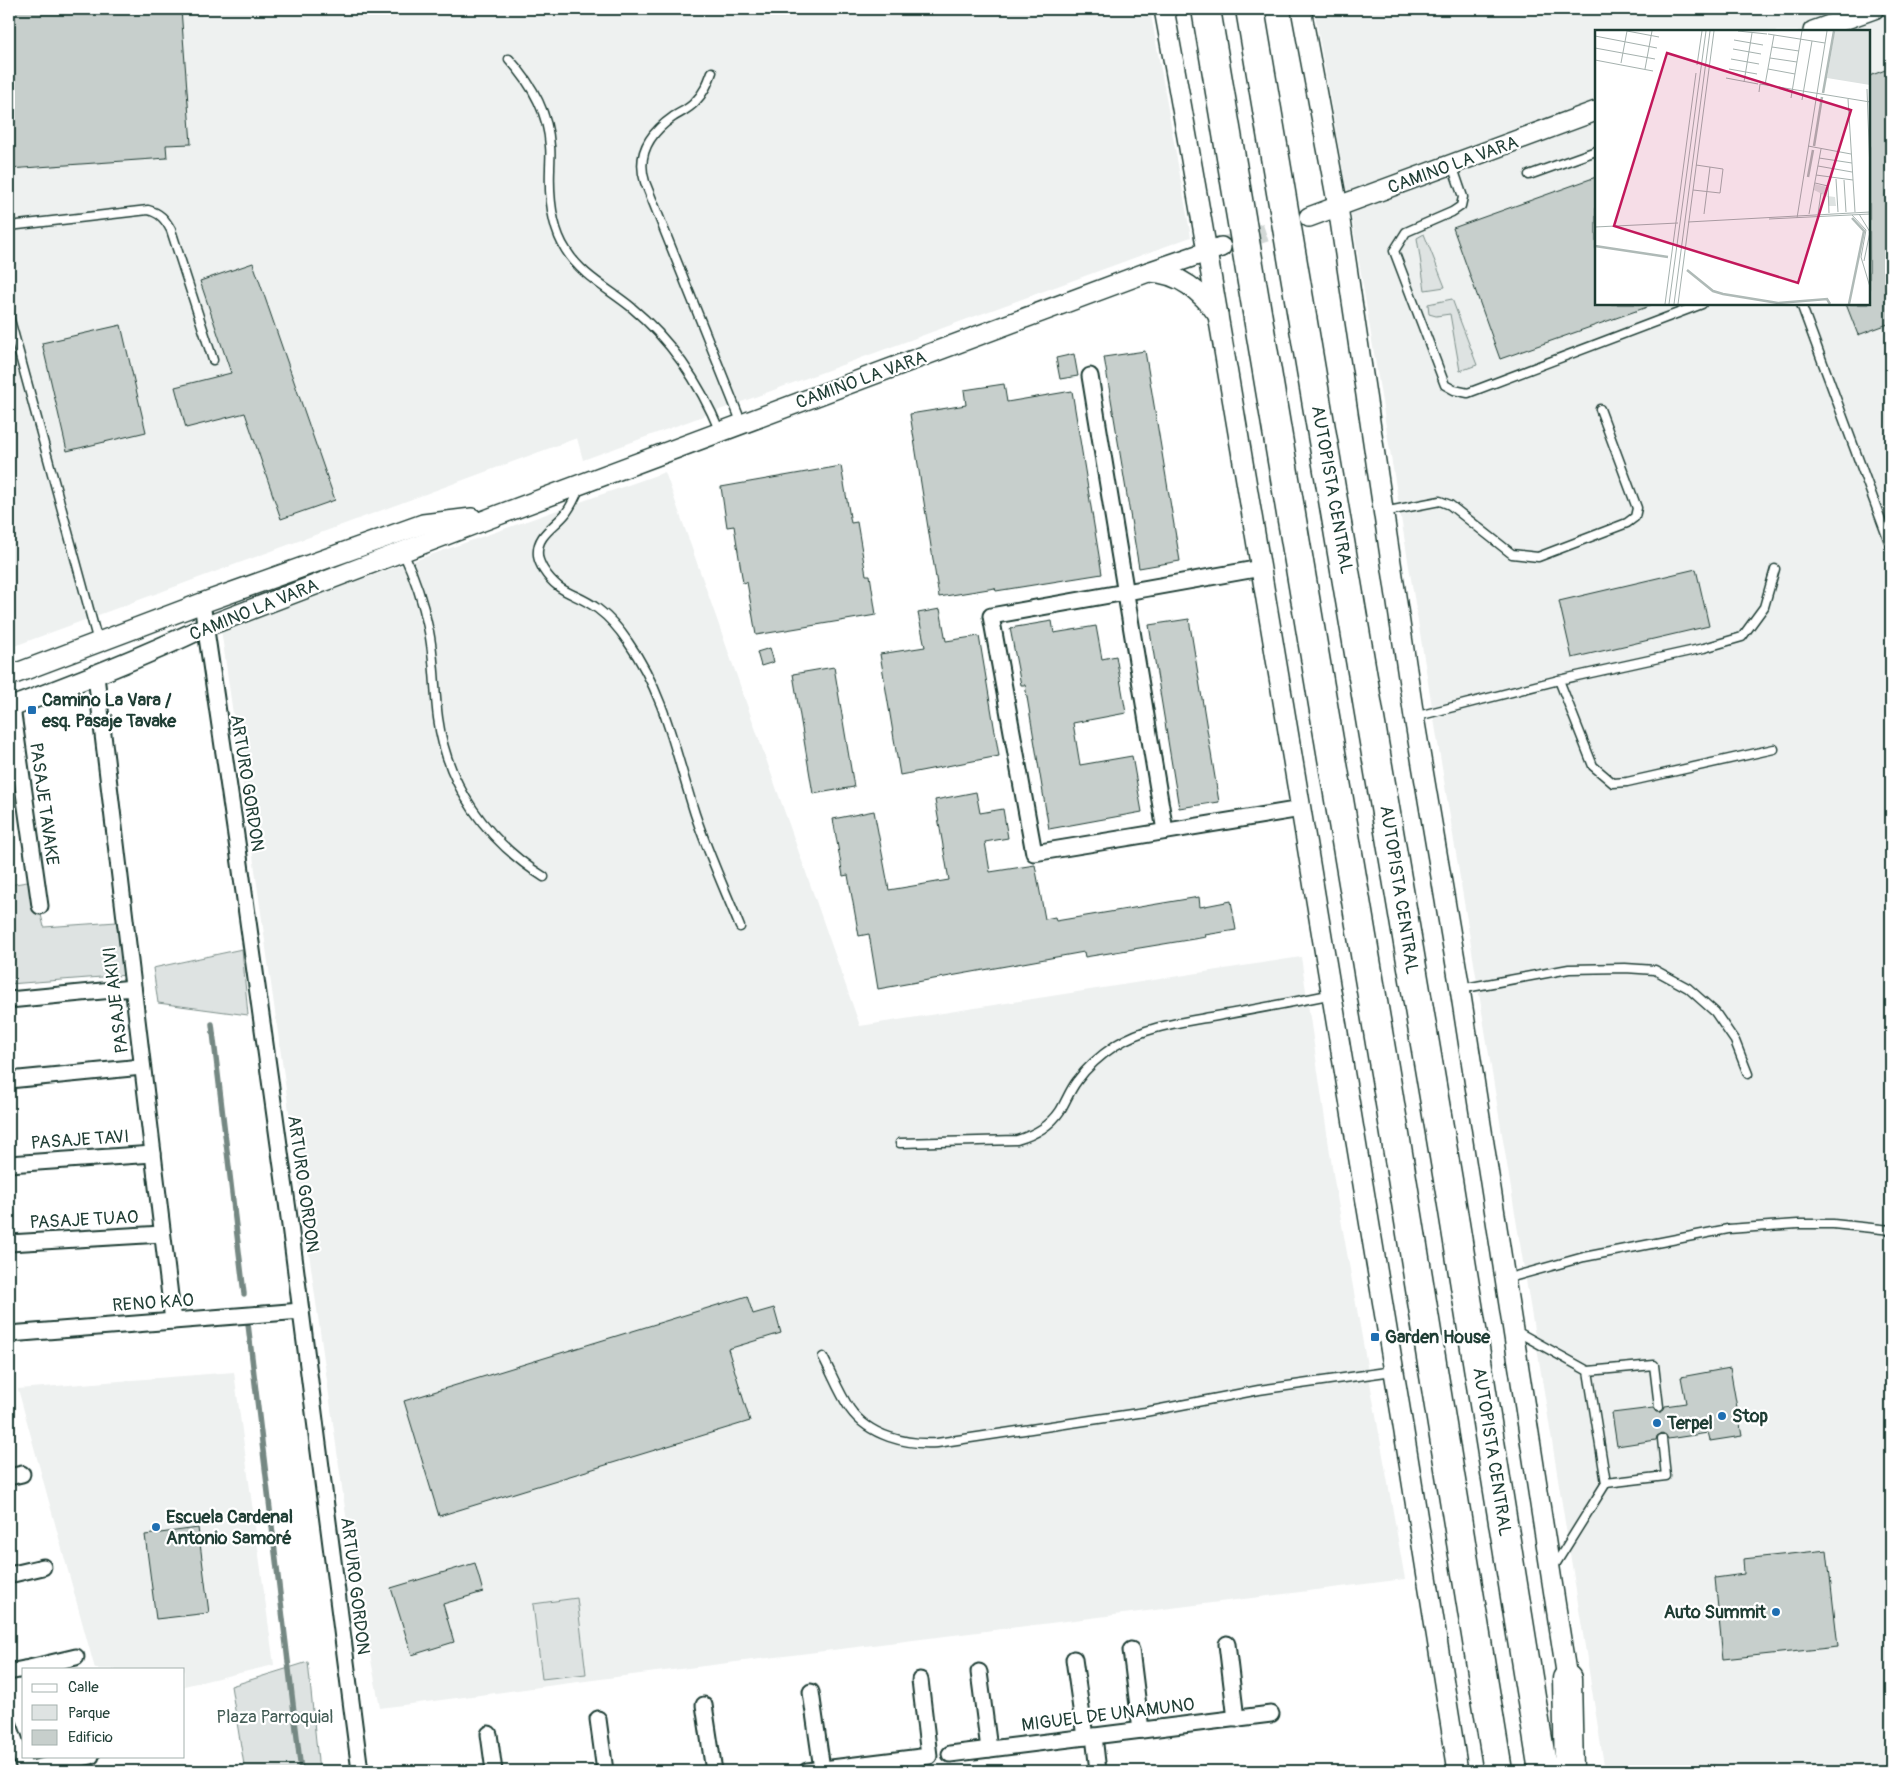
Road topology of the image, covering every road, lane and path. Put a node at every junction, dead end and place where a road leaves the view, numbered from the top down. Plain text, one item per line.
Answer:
1 (1164, 9) edge
2 (1206, 9) edge
3 (1250, 9) edge
4 (1301, 9) edge
5 (1874, 9) edge
6 (1816, 30) edge
7 (509, 60) dead end
8 (712, 72) dead end
9 (1595, 111) edge
10 (1595, 151) edge
11 (1452, 165) junction
12 (1529, 176) dead end
13 (1338, 207) junction
14 (1309, 217) tunnel mouth
15 (9, 226) edge
16 (1215, 249) junction
17 (1148, 272) junction
18 (1699, 305) edge
19 (1801, 305) edge
20 (9, 316) edge
21 (1219, 317) junction
22 (213, 360) dead end
23 (1090, 376) dead end
24 (1600, 409) dead end
25 (742, 424) junction
26 (720, 432) junction
27 (580, 484) junction
28 (1383, 512) junction
29 (500, 514) junction
30 (1891, 547) edge
31 (403, 552) junction
32 (1261, 568) junction
33 (1775, 569) dead end
34 (1126, 592) junction
35 (202, 603) junction
36 (205, 627) junction
37 (98, 642) junction
38 (9, 676) edge
39 (96, 676) junction
40 (1559, 680) junction
41 (10, 708) edge
42 (1414, 717) junction
43 (1774, 749) dead end
44 (1301, 809) junction
45 (1165, 832) junction
46 (544, 877) dead end
47 (40, 906) dead end
48 (740, 927) dead end
49 (133, 988) junction
50 (1460, 989) junction
51 (1333, 994) junction
52 (9, 1000) edge
53 (142, 1067) junction
54 (1748, 1074) dead end
55 (9, 1080) edge
56 (900, 1143) dead end
57 (153, 1154) junction
58 (9, 1164) edge
59 (1891, 1230) edge
60 (162, 1234) junction
61 (9, 1243) edge
62 (1505, 1279) junction
63 (301, 1311) junction
64 (173, 1321) junction
65 (1513, 1330) junction
66 (9, 1334) edge
67 (823, 1357) dead end
68 (1588, 1370) junction
69 (1395, 1371) junction
70 (1659, 1407) dead end
71 (1662, 1439) dead end
72 (1606, 1483) junction
73 (43, 1567) dead end
74 (1550, 1572) junction
75 (9, 1575) edge
76 (1227, 1644) dead end
77 (1131, 1650) dead end
78 (76, 1657) dead end
79 (1074, 1659) dead end
80 (28, 1668) edge
81 (22, 1669) edge
82 (9, 1672) edge
83 (979, 1672) dead end
84 (1567, 1679) junction
85 (920, 1680) dead end
86 (810, 1692) dead end
87 (704, 1705) dead end
88 (1271, 1714) dead end
89 (598, 1719) dead end
90 (1236, 1719) junction
91 (9, 1726) edge
92 (1141, 1730) junction
93 (489, 1734) dead end
94 (1089, 1736) junction
95 (989, 1749) junction
96 (950, 1754) dead end
97 (82, 1758) edge
98 (880, 1767) edge
99 (814, 1770) edge
100 (26, 1771) edge
101 (360, 1771) edge
102 (494, 1771) edge
103 (605, 1771) edge
104 (714, 1771) edge
105 (1098, 1771) edge
106 (1458, 1771) edge
107 (1498, 1771) edge
108 (1543, 1771) edge
109 (1569, 1771) edge
110 (1582, 1771) edge

1 - 16 street
2 - 107 highway
3 - 108 highway, AUTOPISTA CENTRAL
4 - 13 street
5 - 6 street
7 - 26 lane
8 - 25 lane
9 - 11 street, CAMINO LA VARA
10 - 12 lane
11 - 13 street, CAMINO LA VARA
11 - 18 lane
13 - 14 street, CAMINO LA VARA
13 - 28 street
15 - 22 lane
16 - 17 street, CAMINO LA VARA
16 - 21 street
17 - 21 street
17 - 25 street, CAMINO LA VARA
19 - 30 lane
20 - 37 lane
21 - 32 street
23 - 34 street
24 - 28 lane
25 - 26 street, CAMINO LA VARA
26 - 27 street, CAMINO LA VARA
27 - 29 street, CAMINO LA VARA
27 - 48 lane
28 - 42 street
29 - 31 street, CAMINO LA VARA
29 - 35 street, CAMINO LA VARA
31 - 36 street, CAMINO LA VARA
31 - 46 lane
32 - 34 street
32 - 44 street
33 - 40 lane
34 - 45 street
34 - 45 street
35 - 36 street, ARTURO GORDON
35 - 37 street, CAMINO LA VARA
36 - 39 street, CAMINO LA VARA
36 - 63 street, ARTURO GORDON
37 - 38 street, CAMINO LA VARA
39 - 41 street, CAMINO LA VARA
39 - 49 street, PASAJE AKIVI
40 - 42 lane
40 - 43 lane
41 - 47 street, PASAJE TAVAKE
42 - 50 street
44 - 45 street
44 - 51 street
49 - 52 street
49 - 53 street, PASAJE AKIVI
50 - 54 lane
50 - 62 street
51 - 56 lane
51 - 69 street
53 - 55 street
53 - 57 street, PASAJE AKIVI
57 - 58 street, PASAJE TAVI
57 - 60 street, PASAJE AKIVI
59 - 62 lane
60 - 61 street, PASAJE TUAO
60 - 64 street, PASAJE AKIVI
62 - 65 street
63 - 64 street, RENO KAO
63 - 101 street, ARTURO GORDON
64 - 66 street, RENO KAO
65 - 68 lane
65 - 74 street
67 - 69 lane
68 - 70 lane
68 - 72 lane
69 - 106 street
71 - 72 lane
72 - 74 lane
73 - 75 street
74 - 84 street
76 - 90 street
77 - 92 street
78 - 80 street
79 - 94 street
81 - 82 street
83 - 95 street
84 - 109 highway
84 - 110 street
85 - 98 street
86 - 99 street
87 - 104 street
88 - 90 street, MIGUEL DE UNAMUNO
89 - 103 street
90 - 92 street, MIGUEL DE UNAMUNO
91 - 100 street
92 - 94 street, MIGUEL DE UNAMUNO
93 - 102 street
94 - 95 street, MIGUEL DE UNAMUNO
94 - 105 street
95 - 96 street, MIGUEL DE UNAMUNO
97 - 100 street
98 - 99 street

